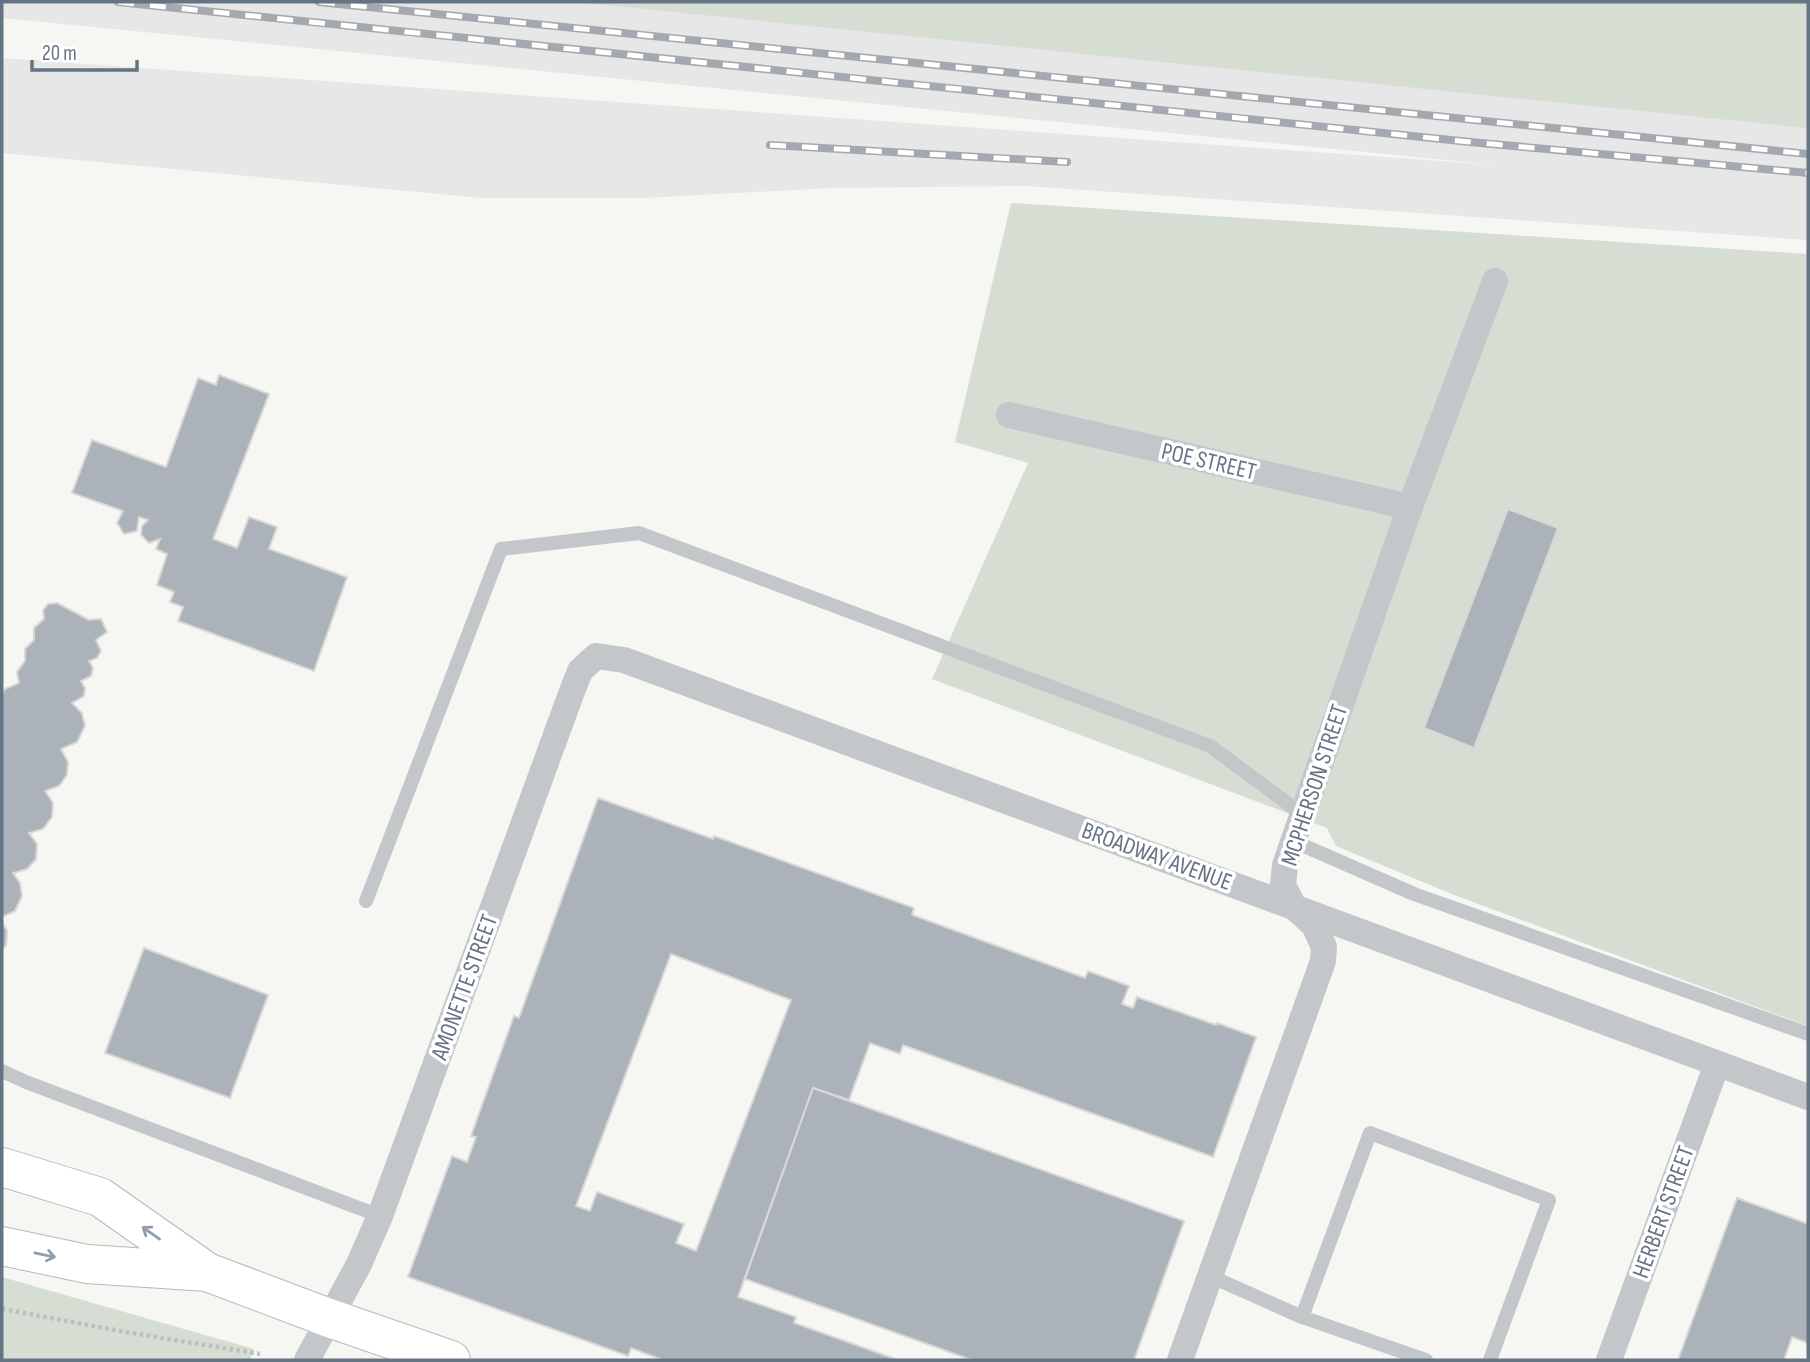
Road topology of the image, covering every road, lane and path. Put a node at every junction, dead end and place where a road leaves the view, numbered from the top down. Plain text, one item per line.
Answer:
1 (1495, 281) dead end
2 (1009, 415) dead end
3 (1410, 507) junction
4 (596, 656) joint
5 (1301, 814) junction
6 (1293, 841) junction
7 (366, 901) dead end
8 (1294, 907) junction
9 (1808, 1034) edge
10 (1717, 1064) junction
11 (2, 1071) edge
12 (1808, 1097) edge
13 (2, 1167) edge
14 (380, 1216) junction
15 (2, 1246) edge
16 (207, 1272) junction
17 (1210, 1276) junction
18 (2, 1309) edge
19 (1302, 1317) junction
20 (329, 1318) junction
21 (260, 1354) dead end
22 (307, 1360) edge
23 (451, 1360) edge
24 (1180, 1360) edge
25 (1426, 1360) edge
26 (1490, 1360) edge
27 (1609, 1360) edge

1 - 3 street, MCPHERSON STREET
2 - 3 street, POE STREET
3 - 5 street, MCPHERSON STREET
4 - 8 street, BROADWAY AVENUE
4 - 14 street, AMONETTE STREET
5 - 6 street, MCPHERSON STREET
5 - 7 lane
6 - 8 street, MCPHERSON STREET
6 - 9 lane
8 - 10 street, BROADWAY AVENUE
8 - 17 street, MCPHERSON STREET
10 - 12 street, BROADWAY AVENUE
10 - 27 street, HERBERT STREET
11 - 14 lane
16 -> 13 main road
14 - 20 street, AMONETTE STREET
15 -> 16 main road
16 - 20 main road
17 - 19 lane
17 - 24 street, MCPHERSON STREET
18 - 21 path
19 - 25 lane
19 - 26 lane
20 - 22 street, AMONETTE STREET
20 - 23 main road

